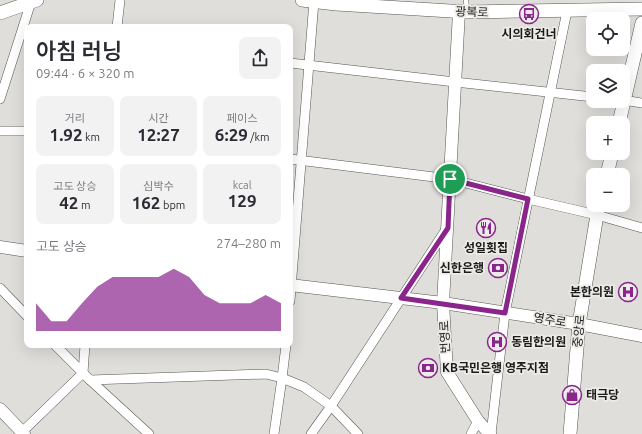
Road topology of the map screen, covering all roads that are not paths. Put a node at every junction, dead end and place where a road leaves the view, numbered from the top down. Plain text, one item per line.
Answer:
1 (120, 0) edge
2 (308, 1) edge
3 (28, 2) edge
4 (636, 6) edge
5 (464, 8) edge
6 (567, 11) junction
7 (0, 13) edge
8 (642, 23) edge
9 (116, 24) edge
10 (293, 63) edge
11 (309, 66) junction
12 (630, 74) edge
13 (455, 82) junction
14 (550, 92) junction
15 (586, 95) edge
16 (0, 99) edge
17 (630, 101) edge
18 (642, 103) edge
19 (0, 131) edge
20 (24, 132) edge
21 (293, 159) edge
22 (301, 160) junction
23 (450, 179) junction
24 (528, 199) junction
25 (586, 208) edge
26 (598, 212) edge
27 (603, 212) edge
28 (448, 228) junction
29 (642, 228) edge
30 (0, 247) edge
31 (24, 251) edge
32 (293, 261) edge
33 (293, 286) edge
34 (0, 288) edge
35 (401, 298) junction
36 (443, 303) junction
37 (24, 313) edge
38 (505, 313) junction
39 (579, 324) junction
40 (642, 336) edge
41 (59, 348) edge
42 (85, 348) edge
43 (286, 348) edge
44 (83, 373) junction
45 (282, 378) junction
46 (90, 380) junction
47 (331, 406) junction
48 (0, 409) edge
49 (478, 421) junction
50 (23, 433) edge
51 (149, 434) edge
52 (274, 434) edge
53 (311, 434) edge
54 (358, 434) edge
55 (471, 434) edge
56 (490, 434) edge
57 (570, 434) edge

1 - 9 street
2 - 5 main road, 광복로
2 - 11 street
3 - 7 main road
3 - 16 street
4 - 6 main road, 광복로
5 - 6 main road, 광복로
5 - 13 street, 번영로
6 - 14 street
8 - 12 main road
10 - 11 street
11 - 13 street
11 - 22 street
13 - 14 street
13 - 23 street, 번영로
14 - 15 street
14 - 24 street
17 - 18 street
19 - 20 street
21 - 22 street
22 - 23 street
22 - 32 street
23 - 24 street
23 - 28 street, 번영로
24 - 25 street
24 - 38 street
26 - 39 main road, 중앙로
27 - 29 street
28 - 35 street
28 - 36 street, 번영로
30 - 31 street
33 - 35 street, 영주로
34 - 37 street
35 - 36 street, 영주로
35 - 47 street
36 - 38 street, 영주로
36 - 49 street, 번영로
38 - 39 street, 영주로
38 - 56 street, 번영로
39 - 40 street, 영주로
39 - 57 main road, 중앙로
41 - 44 street
42 - 44 street
43 - 45 street
44 - 46 street
44 - 50 street
45 - 46 street
45 - 47 street
45 - 52 street
46 - 51 street
47 - 53 street
47 - 54 street
48 - 50 street
49 - 55 street
49 - 56 street, 번영로

